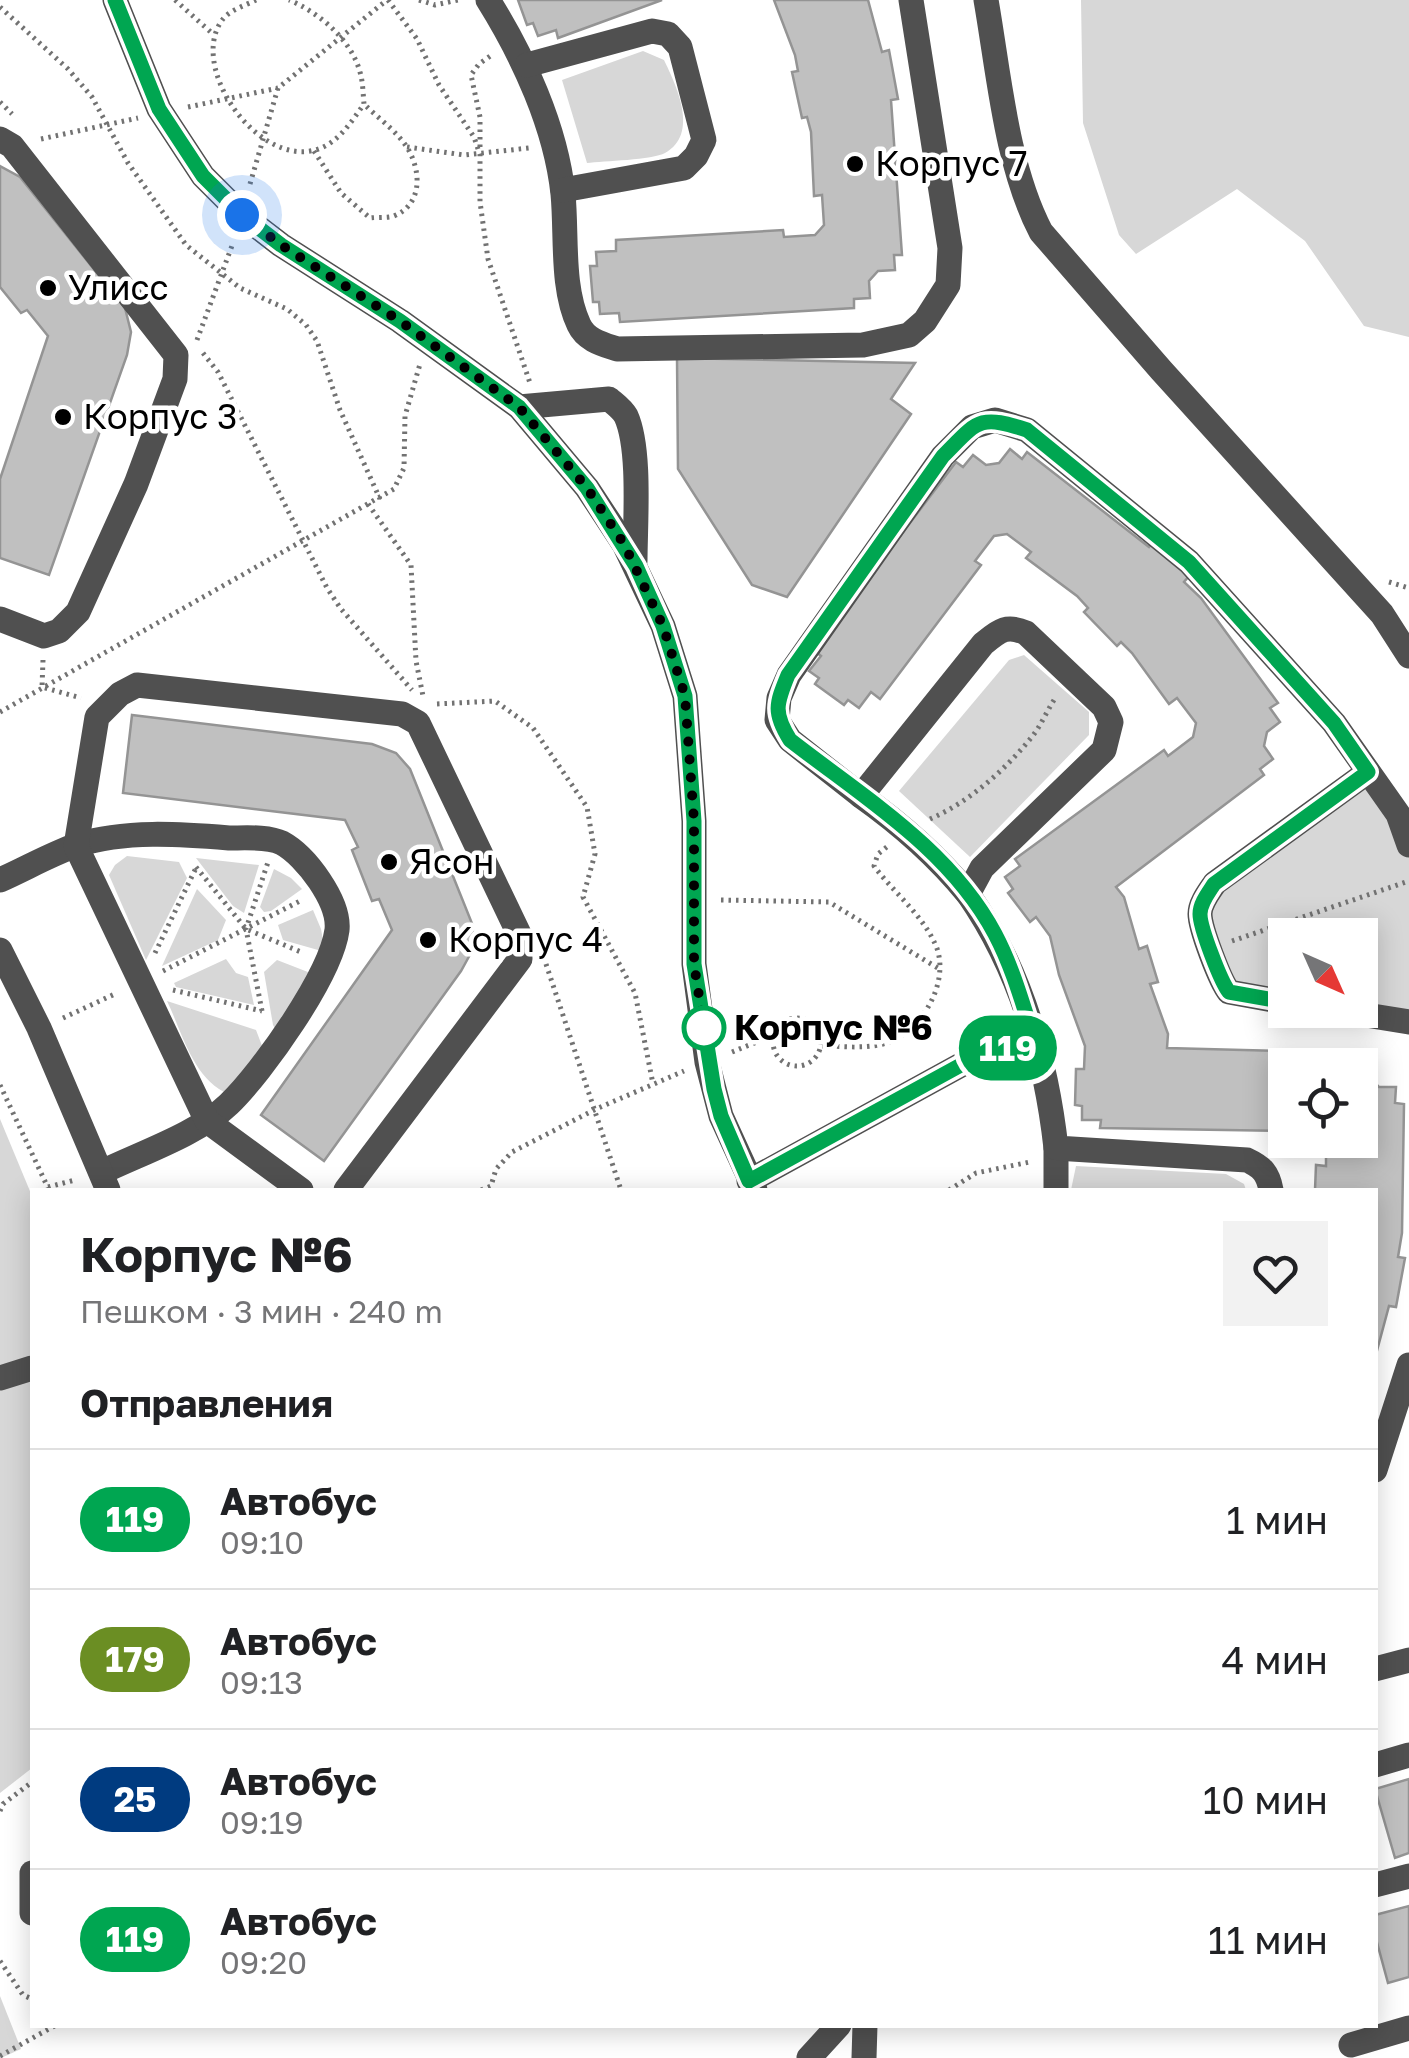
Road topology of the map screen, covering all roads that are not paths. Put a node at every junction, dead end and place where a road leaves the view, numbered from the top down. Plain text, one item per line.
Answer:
1 (115, 0) edge
2 (488, 0) edge
3 (911, 0) edge
4 (986, 0) edge
5 (526, 65) junction
6 (0, 139) edge
7 (563, 190) junction
8 (529, 405) junction
9 (636, 566) junction
10 (0, 619) edge
11 (1409, 656) edge
12 (1368, 772) junction
13 (861, 796) junction
14 (1409, 845) edge
15 (76, 846) junction
16 (0, 880) edge
17 (968, 894) junction
18 (0, 950) edge
19 (1268, 999) edge
20 (1378, 1017) edge
21 (1409, 1022) edge
22 (1035, 1042) junction
23 (207, 1121) junction
24 (1056, 1153) junction
25 (105, 1181) edge
26 (752, 1186) edge
27 (298, 1188) edge
28 (348, 1188) edge
29 (1056, 1188) edge
30 (1271, 1188) edge
31 (1409, 1365) edge
32 (30, 1369) edge
33 (0, 1378) edge
34 (1378, 1461) edge
35 (1409, 1660) edge
36 (1378, 1668) edge
37 (1409, 1755) edge
38 (1378, 1763) edge
39 (1409, 1876) edge
40 (1378, 1884) edge
41 (836, 2028) edge
42 (864, 2028) edge
43 (1409, 2028) edge
44 (1351, 2043) edge
45 (809, 2058) edge
46 (864, 2058) edge

1 - 8 street
2 - 5 street
3 - 7 street
4 - 11 street
5 - 7 street
5 - 7 street
6 - 10 street
8 - 9 street
8 - 9 street
9 - 26 street
12 - 13 street
12 - 14 street
12 - 19 street
13 - 17 street
13 - 17 street
15 - 16 street
15 - 23 street
15 - 23 street
15 - 28 street
17 - 22 street
18 - 25 street
20 - 21 street
22 - 24 street
22 - 26 street
23 - 25 street
23 - 27 street
24 - 29 street
24 - 30 street
31 - 34 street
32 - 33 street
35 - 36 street
37 - 38 street
39 - 40 street
41 - 45 street
42 - 46 street
43 - 44 street

